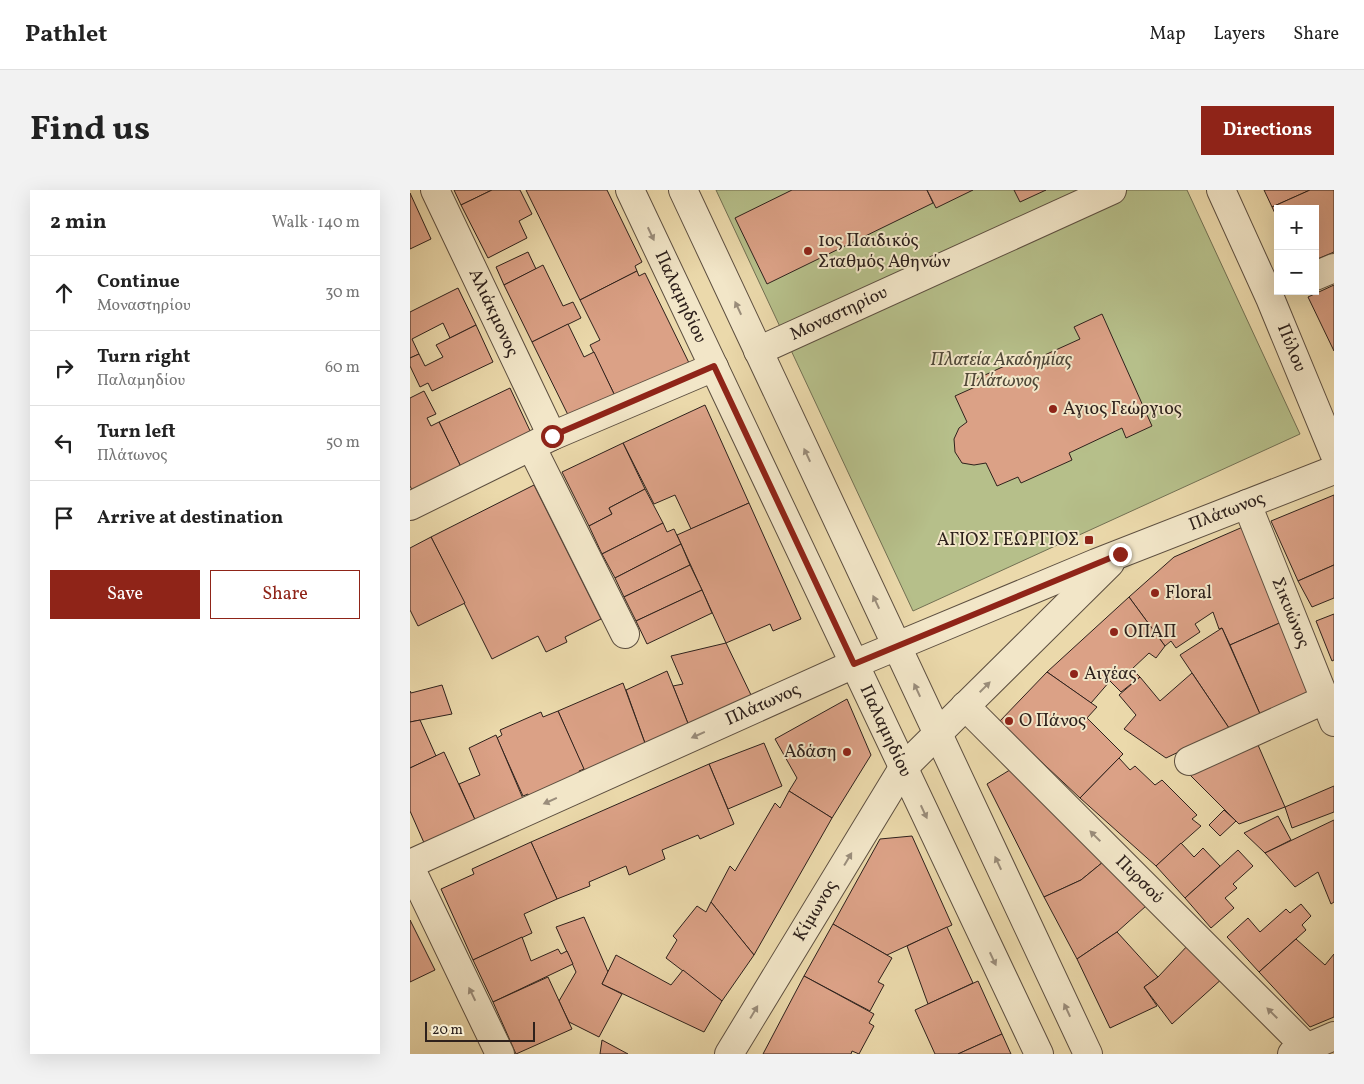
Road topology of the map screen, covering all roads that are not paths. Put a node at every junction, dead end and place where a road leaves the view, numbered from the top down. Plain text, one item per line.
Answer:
1 (435, 190) edge
2 (630, 190) edge
3 (682, 190) edge
4 (1112, 190) edge
5 (1220, 190) edge
6 (1334, 268) edge
7 (1319, 274) edge
8 (1274, 289) edge
9 (1277, 295) edge
10 (758, 351) junction
11 (714, 366) junction
12 (542, 442) junction
13 (1334, 453) edge
14 (1334, 470) edge
15 (1247, 504) junction
16 (410, 506) edge
17 (1120, 554) junction
18 (626, 634) dead end
19 (897, 647) junction
20 (854, 664) junction
21 (965, 706) junction
22 (1329, 711) edge
23 (938, 734) junction
24 (1189, 761) dead end
25 (903, 768) junction
26 (410, 866) edge
27 (1334, 1036) edge
28 (1304, 1052) edge
29 (500, 1054) edge
30 (729, 1054) edge
31 (1038, 1054) edge
32 (1088, 1054) edge

1 - 12 street, Αλιάκμονος
2 -> 11 street, Παλαμηδίου
10 -> 3 street
4 - 10 street, Μοναστηρίου
5 - 8 street, Πύλου
6 - 7 street
9 - 13 street, Πύλου
19 -> 10 street
11 - 12 street
11 - 20 street, Παλαμηδίου
12 - 16 street
12 - 18 street, Αλιάκμονος
14 - 15 street, Πλάτωνος
15 - 17 street, Πλάτωνος
15 - 22 street, Σικυώνος
17 - 19 street, Πλάτωνος
21 -> 17 street, Πλάτωνος
19 - 20 street, Πλάτωνος
23 -> 19 street
20 - 25 street, Παλαμηδίου
20 -> 26 street, Πλάτωνος
21 - 23 street, Πλάτωνος
28 -> 21 street, Πυρσού
22 - 24 street
23 - 25 street, Πλάτωνος
32 -> 23 street
30 -> 25 street, Κίμωνος
25 -> 31 street, Παλαμηδίου
29 -> 26 street
27 - 28 street

